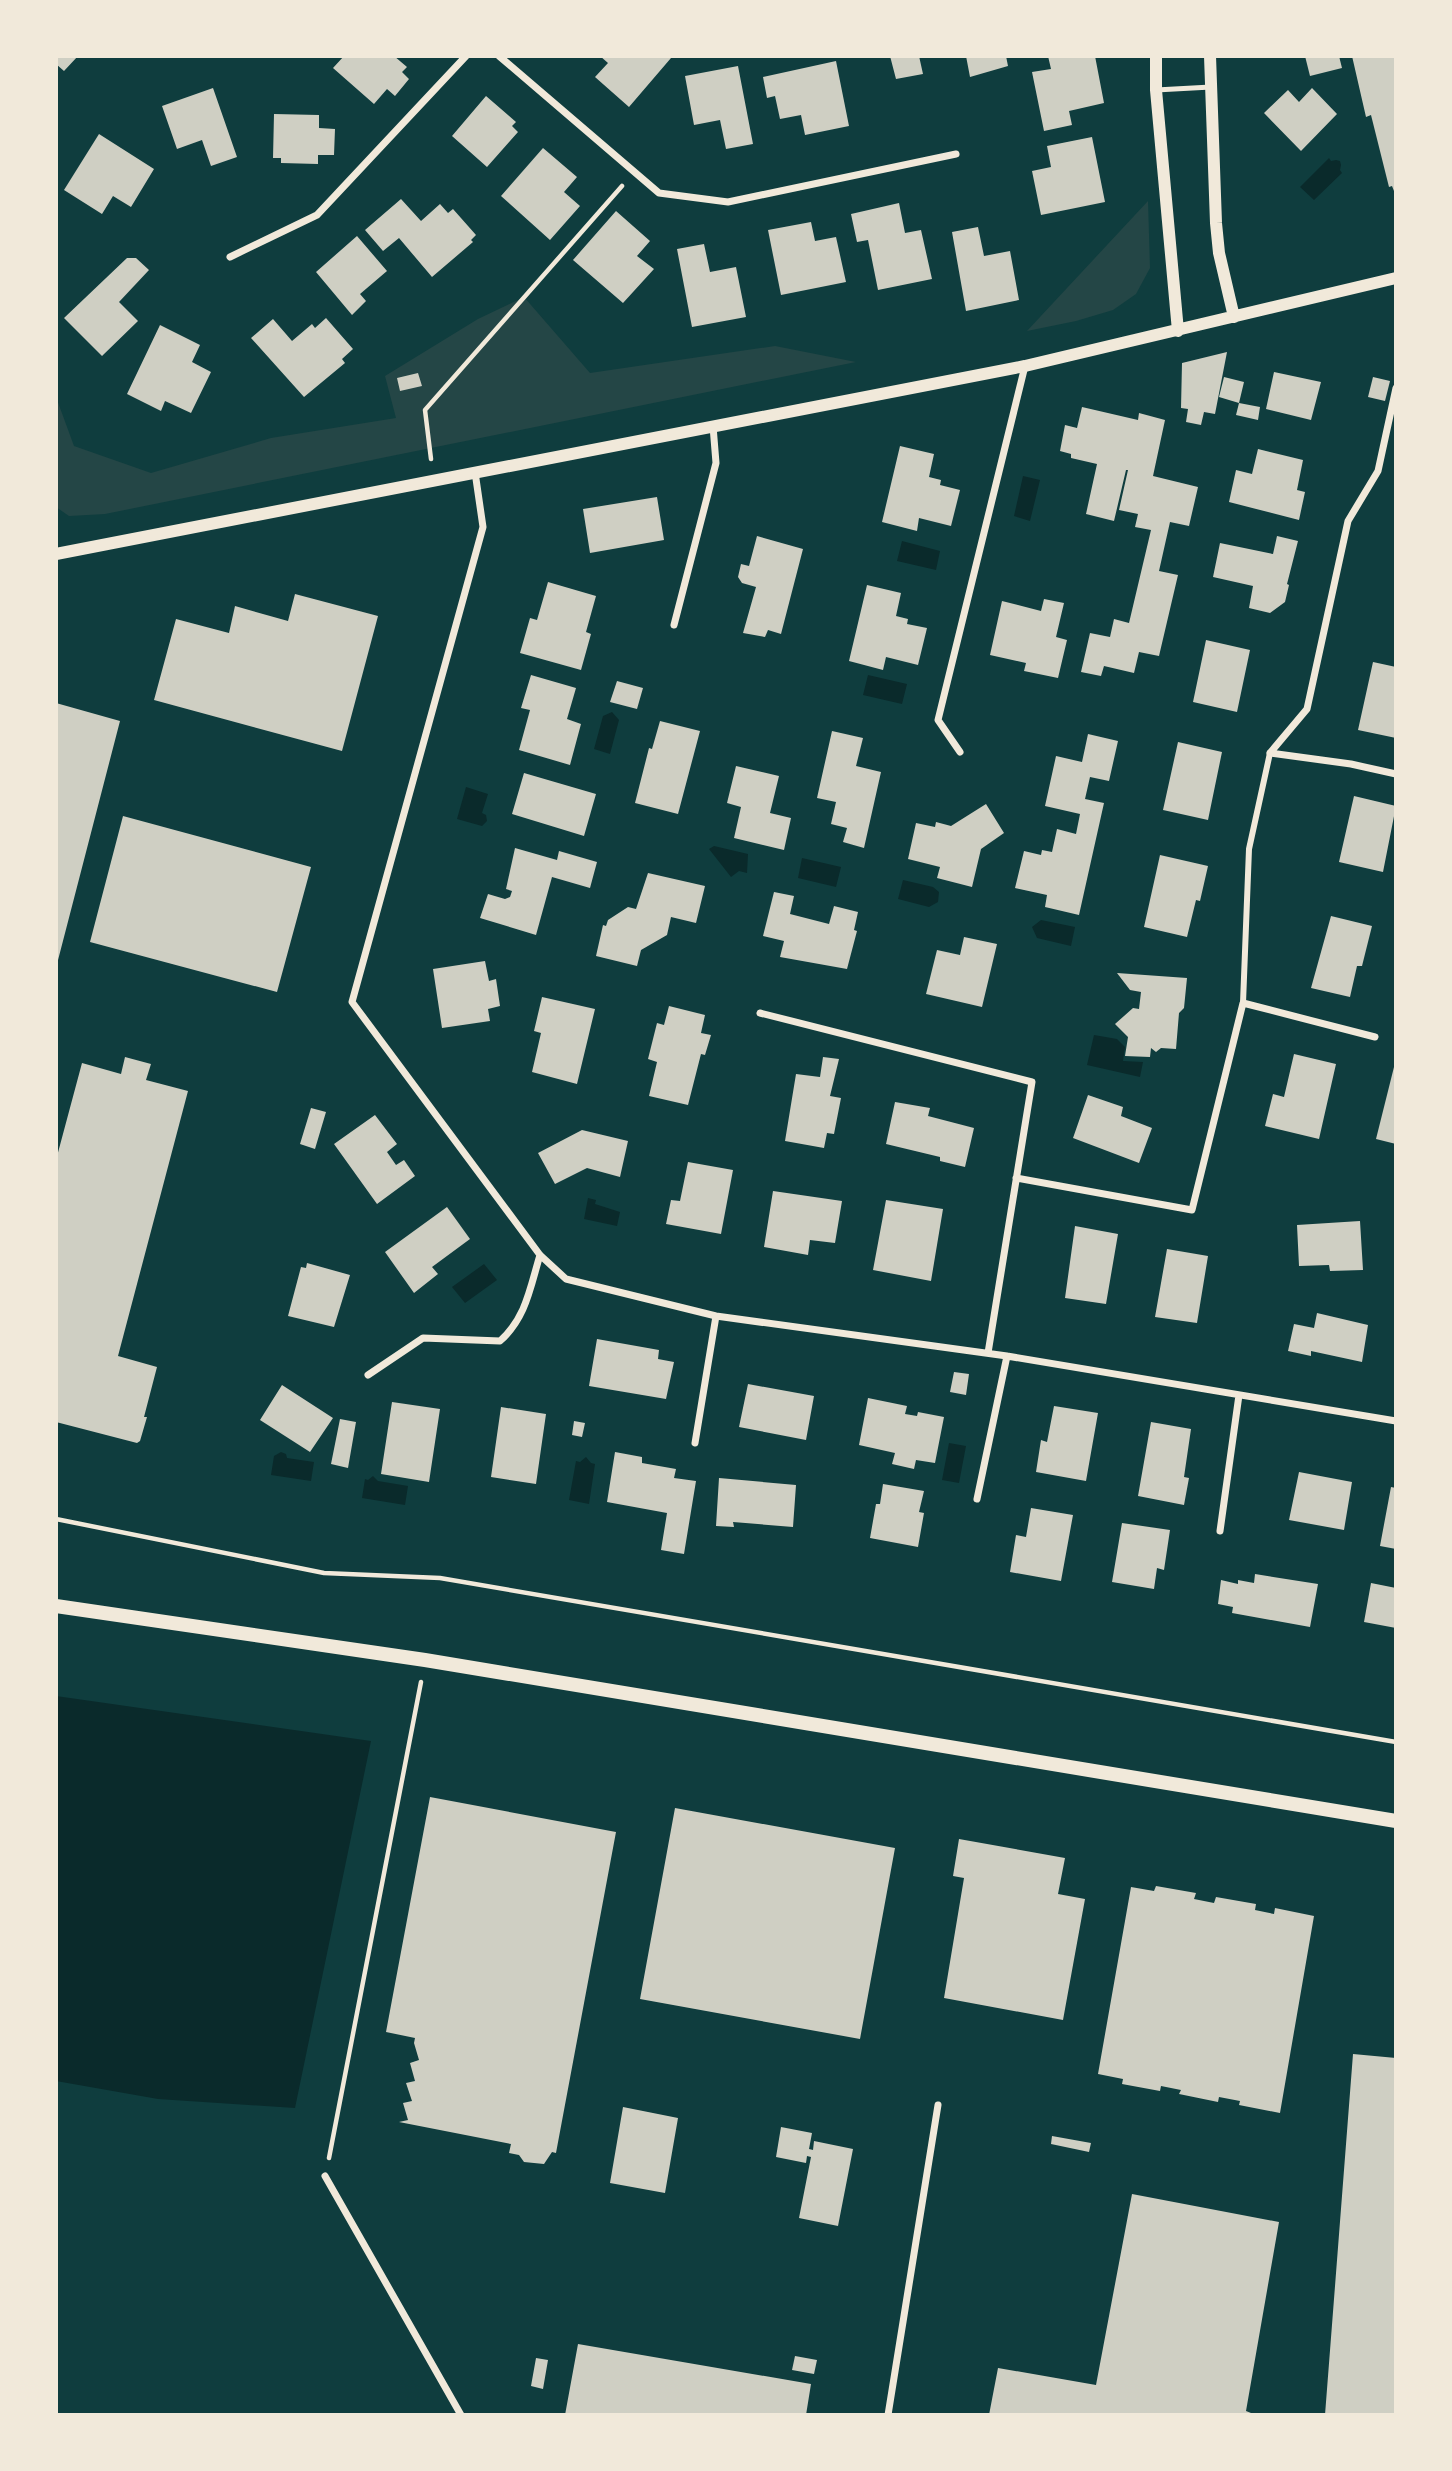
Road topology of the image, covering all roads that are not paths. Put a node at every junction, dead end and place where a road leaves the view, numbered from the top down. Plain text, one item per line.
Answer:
1 (467, 56) edge
2 (499, 56) edge
3 (1156, 56) edge
4 (1210, 56) edge
5 (1211, 87) junction
6 (1156, 90) junction
7 (956, 154) dead end
8 (230, 257) dead end
9 (1396, 278) edge
10 (1234, 317) junction
11 (1178, 331) junction
12 (1025, 366) junction
13 (1396, 388) edge
14 (712, 426) junction
15 (475, 472) junction
16 (56, 554) edge
17 (674, 625) dead end
18 (960, 752) dead end
19 (1270, 753) junction
20 (1396, 774) edge
21 (1243, 1003) junction
22 (760, 1013) dead end
23 (1375, 1037) dead end
24 (1016, 1178) junction
25 (540, 1255) junction
26 (716, 1317) junction
27 (988, 1353) junction
28 (1007, 1356) junction
29 (368, 1375) dead end
30 (1239, 1395) junction
31 (1396, 1421) edge
32 (695, 1443) dead end
33 (976, 1499) dead end
34 (1220, 1531) dead end
35 (56, 1606) edge
36 (1396, 1821) edge
37 (938, 2105) dead end
38 (325, 2176) road end
39 (461, 2415) edge
40 (888, 2415) edge

1 - 8 street
2 - 7 street
3 - 6 street
4 - 5 street
5 - 6 lane
5 - 10 street
6 - 11 street
9 - 10 street
10 - 11 street
11 - 12 street
12 - 14 street
12 - 18 street
13 - 19 street
14 - 15 street
14 - 17 street
15 - 16 street
15 - 25 street
19 - 20 street
19 - 21 street
21 - 23 street
21 - 24 street
22 - 24 street
24 - 27 street
25 - 26 street
25 - 29 street
26 - 27 street
26 - 32 street
27 - 28 street
28 - 30 street
28 - 33 street
30 - 31 street
30 - 34 street
35 - 36 main road
37 - 40 street
38 - 39 street

